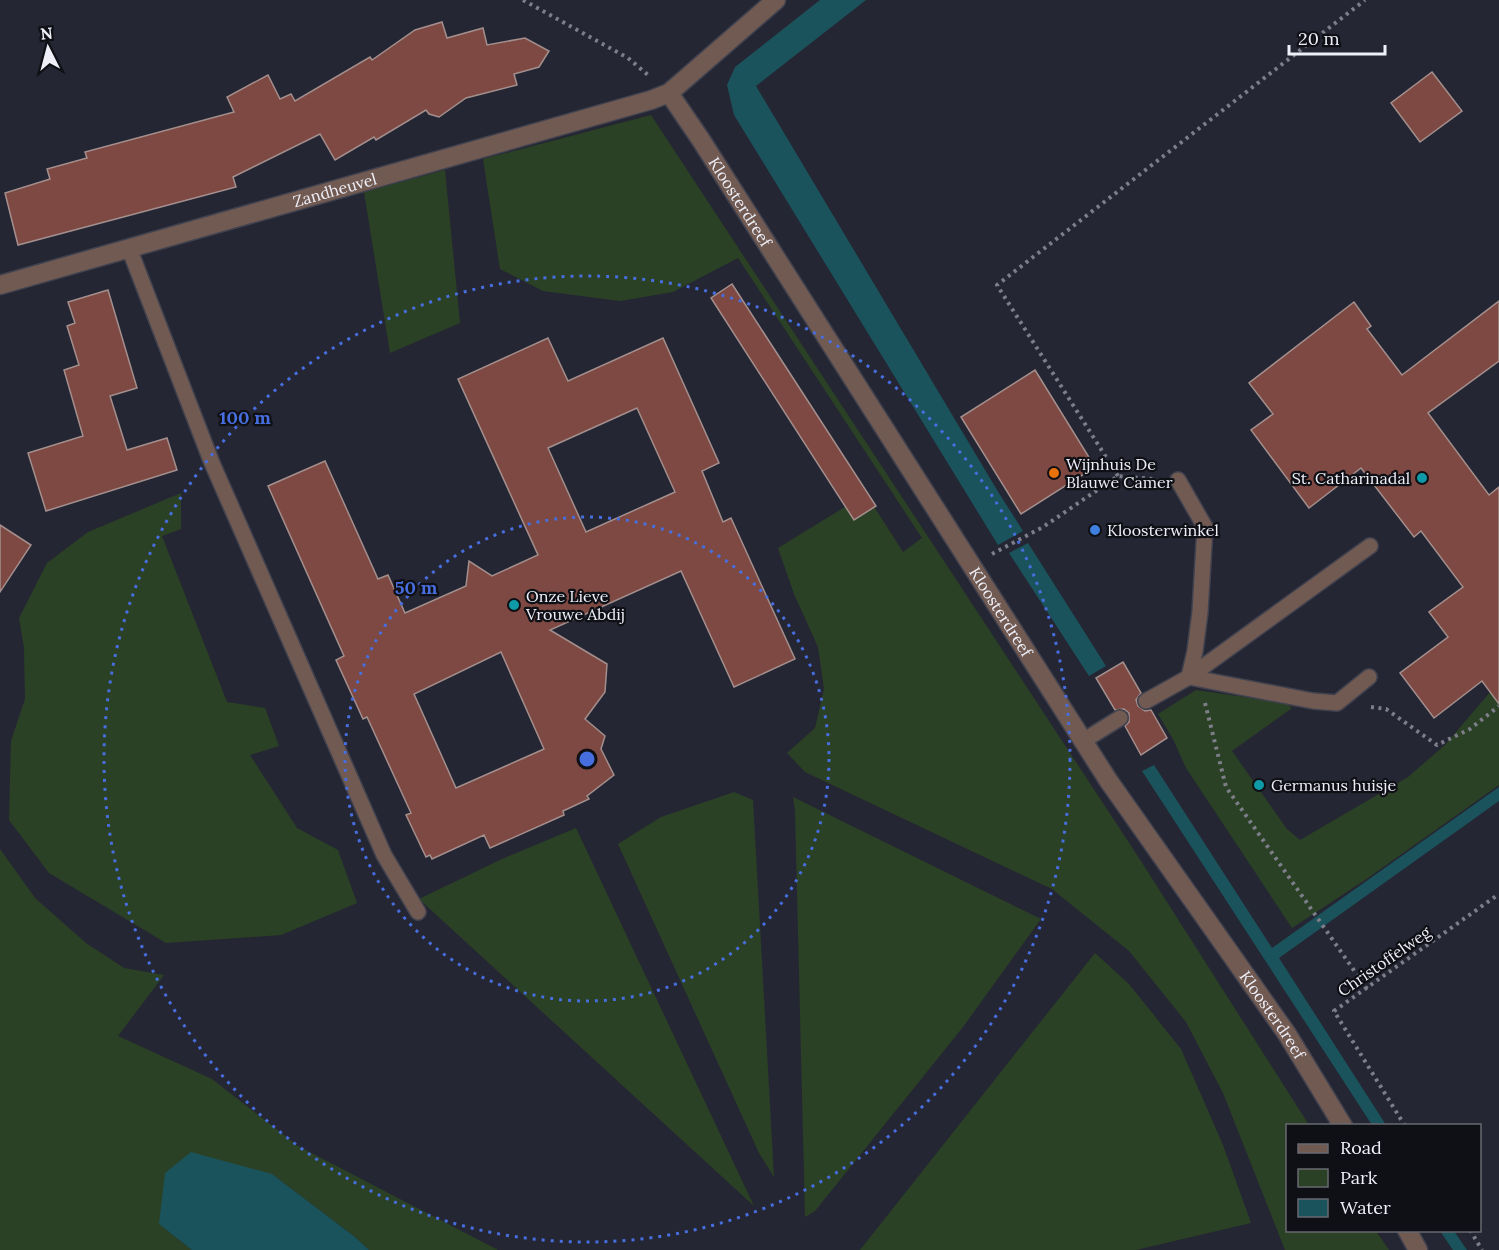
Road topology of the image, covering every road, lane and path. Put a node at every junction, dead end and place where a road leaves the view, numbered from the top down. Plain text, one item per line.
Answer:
1 (523, 0) edge
2 (777, 0) edge
3 (1365, 0) edge
4 (669, 93) junction
5 (129, 248) junction
6 (0, 285) edge
7 (1119, 476) junction
8 (1178, 480) joint
9 (1370, 546) dead end
10 (971, 566) junction
11 (1369, 677) dead end
12 (1194, 678) junction
13 (1146, 701) dead end
14 (1337, 703) junction
15 (1499, 706) edge
16 (1120, 718) dead end
17 (1083, 741) junction
18 (1499, 894) edge
19 (418, 912) dead end
20 (1367, 989) junction
21 (1341, 1124) edge
22 (1404, 1124) edge
23 (1408, 1232) edge
24 (1471, 1232) edge
25 (1418, 1250) edge
26 (1482, 1250) edge

1 - 4 path
2 - 4 street
3 - 7 path
4 - 5 street, Zandheuvel
4 - 10 street, Kloosterdreef
5 - 6 street, Zandheuvel
5 - 19 lane
7 - 8 path
7 - 10 path
8 - 12 lane
9 - 12 lane
10 - 17 street, Kloosterdreef
11 - 14 lane
12 - 13 lane
12 - 14 lane
12 - 20 path
14 - 15 path
16 - 17 lane
17 - 21 street, Kloosterdreef
18 - 20 path, Christoffelweg
20 - 22 path, Christoffelweg
23 - 25 street
24 - 26 path

